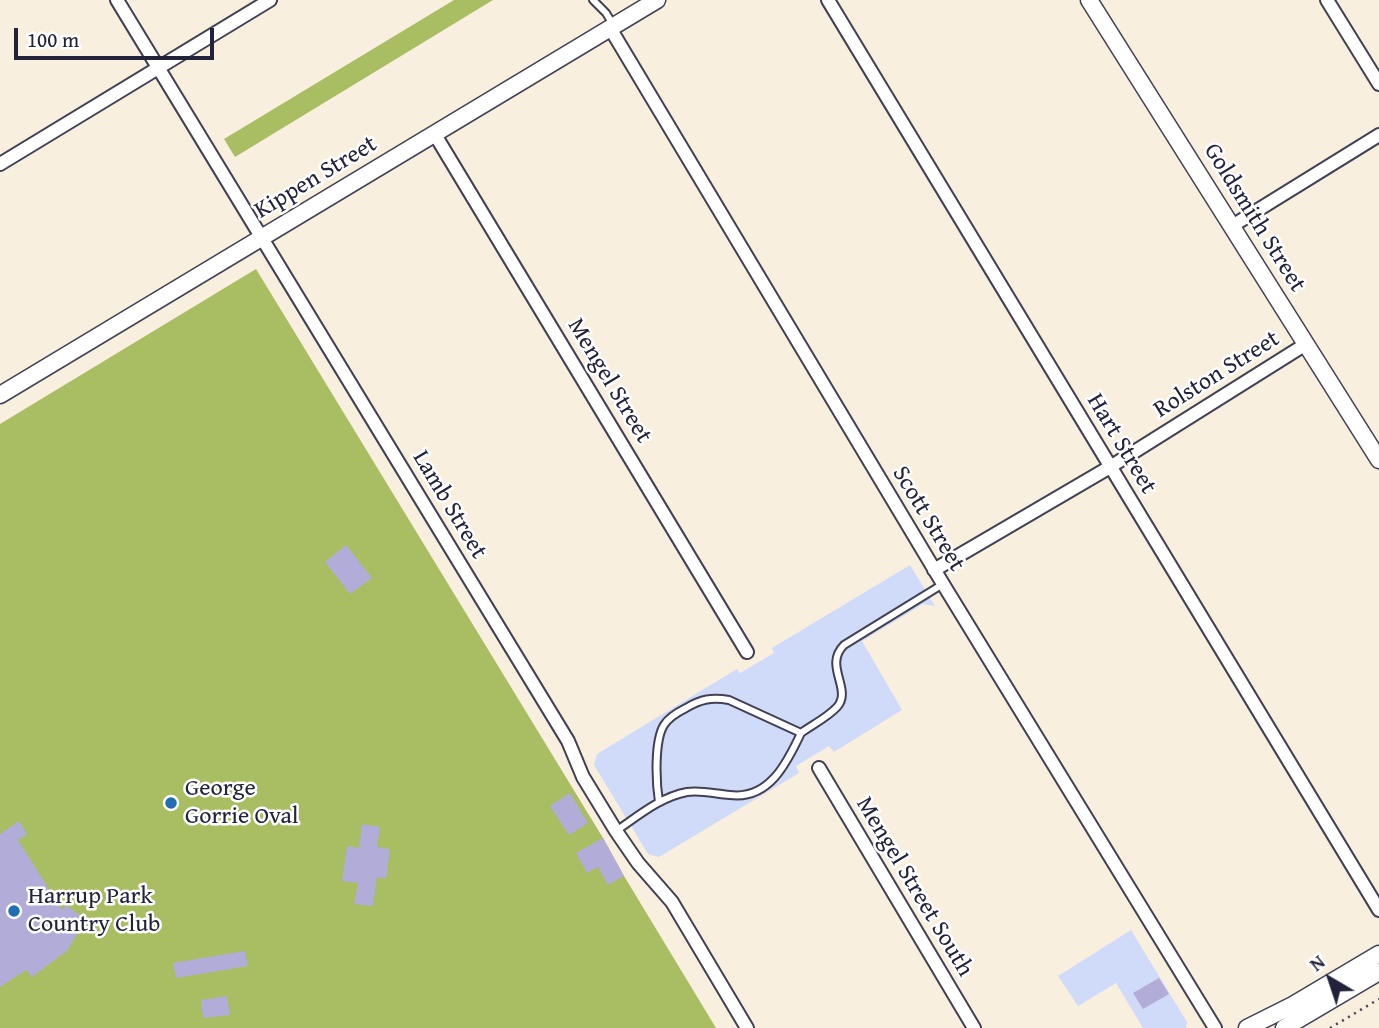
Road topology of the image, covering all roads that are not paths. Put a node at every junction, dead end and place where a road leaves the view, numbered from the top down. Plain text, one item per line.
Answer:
1 (117, 0) edge
2 (270, 0) edge
3 (593, 0) edge
4 (657, 0) edge
5 (828, 0) edge
6 (1089, 0) edge
7 (1327, 0) edge
8 (612, 27) junction
9 (159, 68) junction
10 (1379, 84) edge
11 (435, 133) junction
12 (1379, 135) edge
13 (0, 164) edge
14 (1232, 226) junction
15 (262, 237) junction
16 (1306, 344) junction
17 (0, 395) edge
18 (1379, 460) edge
19 (1110, 467) junction
20 (934, 570) junction
21 (943, 584) junction
22 (747, 652) dead end
23 (801, 733) junction
24 (819, 768) dead end
25 (659, 802) junction
26 (616, 831) junction
27 (1379, 910) edge
28 (1379, 954) edge
29 (1379, 972) edge
30 (747, 1028) edge
31 (974, 1028) edge
32 (1215, 1028) edge
33 (1247, 1028) edge
34 (1284, 1028) edge

1 - 9 street, Lamb Street
2 - 9 street
3 - 8 lane, Scott Street
4 - 8 street, Kippen Street
5 - 19 street, Hart Street
6 - 14 street, Goldsmith Street
7 - 10 street
8 - 11 street, Kippen Street
8 - 20 street, Scott Street
9 - 13 street
9 - 15 street, Lamb Street
11 - 15 street, Kippen Street
11 - 22 street, Mengel Street
12 - 14 street
14 - 16 street, Goldsmith Street
15 - 17 street, Kippen Street
15 - 26 street, Lamb Street
16 - 18 street, Goldsmith Street
16 - 19 street, Rolston Street
19 - 20 street, Rolston Street
19 - 27 street, Hart Street
20 - 21 street, Scott Street
21 - 23 lane
21 - 32 street, Scott Street
23 - 25 lane
23 - 25 lane
24 - 31 street, Mengel Street South
25 - 26 lane
26 - 30 street, Lamb Street
28 - 33 street
29 - 34 street

